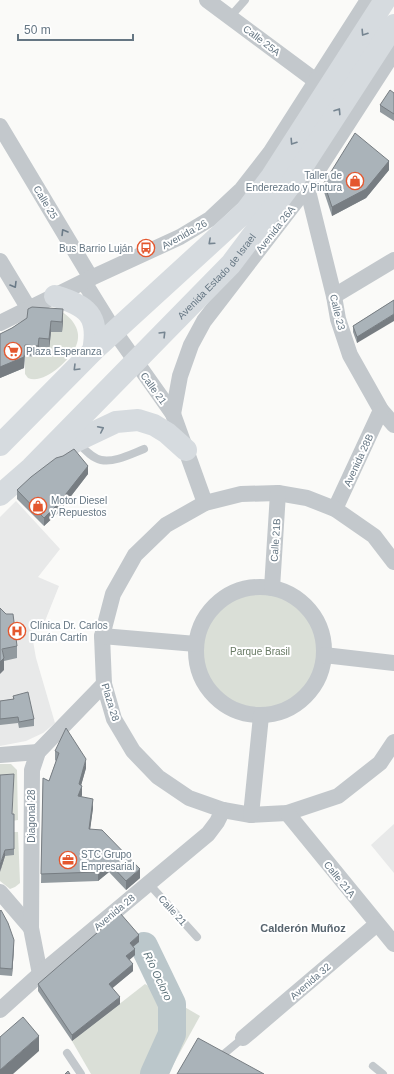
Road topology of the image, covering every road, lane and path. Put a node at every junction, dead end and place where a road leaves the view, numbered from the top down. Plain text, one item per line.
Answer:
1 (207, 0) edge
2 (245, 0) edge
3 (368, 0) edge
4 (384, 0) edge
5 (230, 17) junction
6 (394, 25) edge
7 (394, 52) edge
8 (316, 81) junction
9 (0, 126) edge
10 (307, 187) junction
11 (0, 260) edge
12 (394, 260) edge
13 (87, 280) junction
14 (55, 296) junction
15 (334, 296) junction
16 (28, 309) junction
17 (0, 323) edge
18 (115, 332) junction
19 (93, 351) junction
20 (135, 361) junction
21 (381, 410) junction
22 (173, 414) junction
23 (394, 425) edge
24 (76, 442) junction
25 (0, 445) edge
26 (144, 449) dead end
27 (186, 450) junction
28 (30, 468) junction
29 (278, 493) junction
30 (0, 495) edge
31 (205, 503) junction
32 (335, 509) junction
33 (394, 562) edge
34 (272, 588) junction
35 (102, 636) junction
36 (196, 644) junction
37 (324, 655) junction
38 (394, 663) edge
39 (104, 684) junction
40 (261, 716) junction
41 (394, 742) edge
42 (38, 752) junction
43 (0, 755) edge
44 (223, 810) junction
45 (287, 813) junction
46 (251, 815) junction
47 (149, 884) junction
48 (0, 892) edge
49 (377, 924) junction
50 (31, 928) junction
51 (197, 937) dead end
52 (394, 944) edge
53 (40, 974) junction
54 (0, 1010) edge
55 (243, 1038) joint
56 (67, 1053) dead end
57 (225, 1053) edge
58 (372, 1066) dead end
59 (81, 1074) edge
60 (384, 1074) edge

1 - 5 street, Calle 25A
2 - 5 lane
3 - 8 street, Avenida 26
4 -> 18 main road
5 - 8 street, Calle 25A
20 -> 6 main road, Avenida Estado de Israel
7 - 10 street, Avenida 26A
8 - 13 street, Avenida 26
13 -> 9 street, Calle 25
10 - 15 street, Calle 23
10 - 22 street, Avenida 26A
11 -> 16 street
12 - 15 street
13 - 14 street, Avenida 26
13 - 18 street, Calle 21
14 - 16 street, Avenida 26
14 - 19 main road
15 - 21 street, Calle 23
16 - 17 street, Avenida 26
18 - 19 main road
18 - 20 street, Calle 21
19 -> 25 main road
20 - 22 street, Calle 21
20 - 28 main road, Avenida Estado de Israel
21 - 23 street, Calle 23
21 - 32 street, Avenida 28B
22 - 27 street, Calle 21
24 - 26 lane
24 -> 27 main road
24 - 28 main road
27 - 31 street, Calle 21
28 - 30 main road, Avenida Estado de Israel
29 - 31 street, Plaza 28
29 - 32 street, Plaza 28
29 - 34 street, Calle 21B
31 - 35 street, Plaza 28
32 - 33 street, Plaza 28
34 - 36 street
34 - 37 street
35 - 36 street
35 - 39 street, Plaza 28
36 - 40 street
37 - 38 street
37 - 40 street
39 - 42 street, Diagonal 28
39 - 44 street, Plaza 28
40 - 46 street
41 - 45 street, Plaza 28
42 - 43 street
42 - 50 street, Diagonal 28
44 - 46 street, Plaza 28
44 - 47 street, Avenida 28
45 - 46 street, Plaza 28
45 - 49 street, Calle 21A
47 - 51 lane, Calle 21
47 - 53 street, Avenida 28
48 - 50 street
49 - 52 street, Calle 21A
49 - 55 street, Avenida 32
50 - 53 street, Diagonal 28
53 - 54 street, Avenida 28
55 - 57 lane
56 - 59 lane
58 - 60 lane

